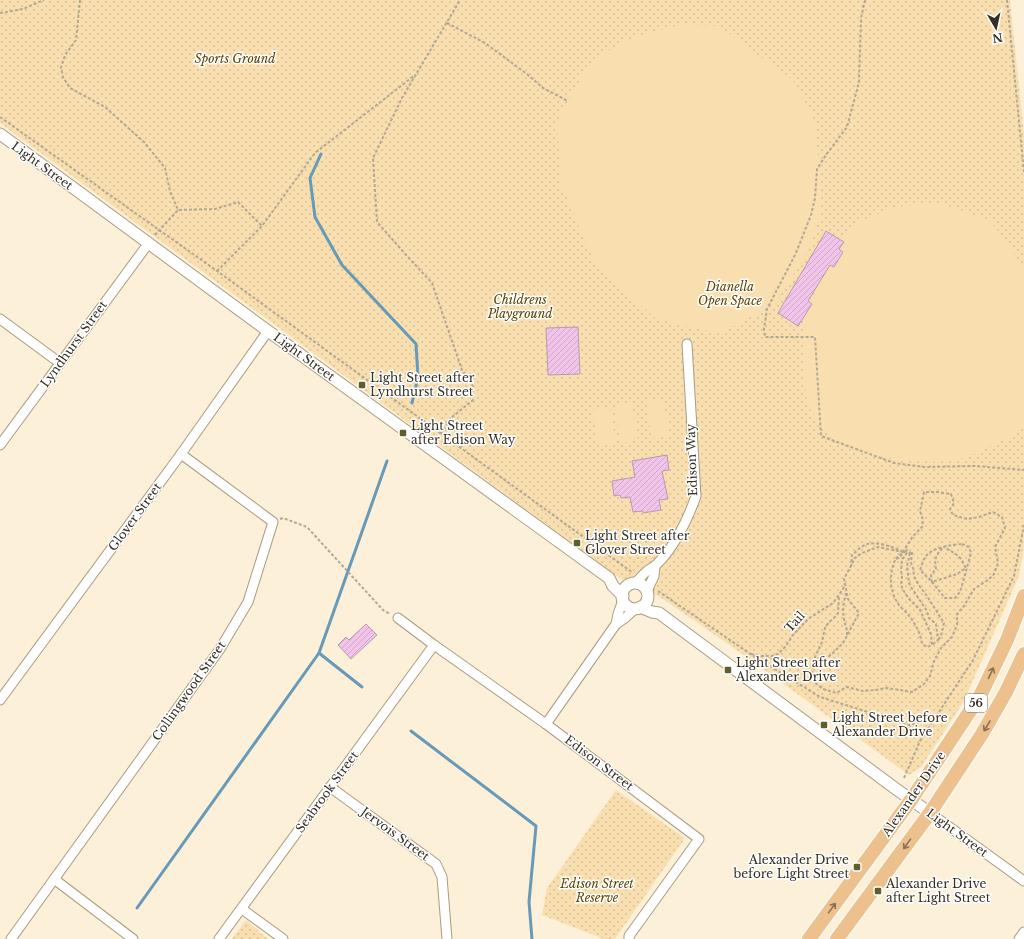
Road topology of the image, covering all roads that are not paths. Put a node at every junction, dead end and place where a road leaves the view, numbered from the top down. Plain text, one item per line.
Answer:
1 (0, 134) edge
2 (148, 244) junction
3 (0, 319) edge
4 (268, 331) junction
5 (687, 344) dead end
6 (60, 363) junction
7 (0, 445) edge
8 (182, 454) junction
9 (655, 566) junction
10 (609, 578) junction
11 (634, 582) junction
12 (648, 590) junction
13 (1024, 596) edge
14 (623, 598) junction
15 (638, 608) junction
16 (659, 613) junction
17 (398, 618) road end
18 (616, 624) junction
19 (434, 645) junction
20 (1024, 654) edge
21 (0, 700) edge
22 (546, 724) junction
23 (330, 787) junction
24 (911, 800) junction
25 (930, 813) junction
26 (54, 879) junction
27 (1024, 881) edge
28 (242, 909) junction
29 (1024, 932) edge
30 (11, 939) edge
31 (133, 939) edge
32 (219, 939) edge
33 (283, 939) edge
34 (447, 939) edge
35 (629, 939) edge
36 (809, 939) edge
37 (837, 939) edge
38 (1019, 939) edge

1 - 2 street, Light Street
2 - 4 street, Light Street
2 - 6 street, Lyndhurst Street
3 - 6 street
4 - 8 street, Glover Street
4 - 10 street, Light Street
5 - 9 street, Edison Way
6 - 7 street, Lyndhurst Street
8 - 21 street, Glover Street
8 - 26 street, Collingwood Street
9 - 11 street, Edison Way
9 - 12 street, Edison Way
10 - 11 street, Light Street
10 - 14 street, Light Street
11 - 12 street
11 - 14 street
12 - 15 street
12 - 16 street, Light Street
24 -> 13 main road, Alexander Drive / 56
14 - 15 street
14 - 18 street
15 - 16 street, Light Street
15 - 18 street
16 - 24 street, Light Street
17 - 19 street, Edison Street
18 - 22 street
19 - 22 street, Edison Street
19 - 23 street, Seabrook Street
20 -> 25 main road, Alexander Drive / 56
22 - 35 street, Edison Street
23 - 28 street, Seabrook Street
23 - 34 street, Jervois Street
24 - 25 street, Light Street
36 -> 24 main road, Alexander Drive / 56
25 - 27 street, Light Street
25 -> 37 main road, Alexander Drive / 56
26 - 30 street, Collingwood Street
26 - 31 street
28 - 32 street, Seabrook Street
28 - 33 street
29 - 38 street

